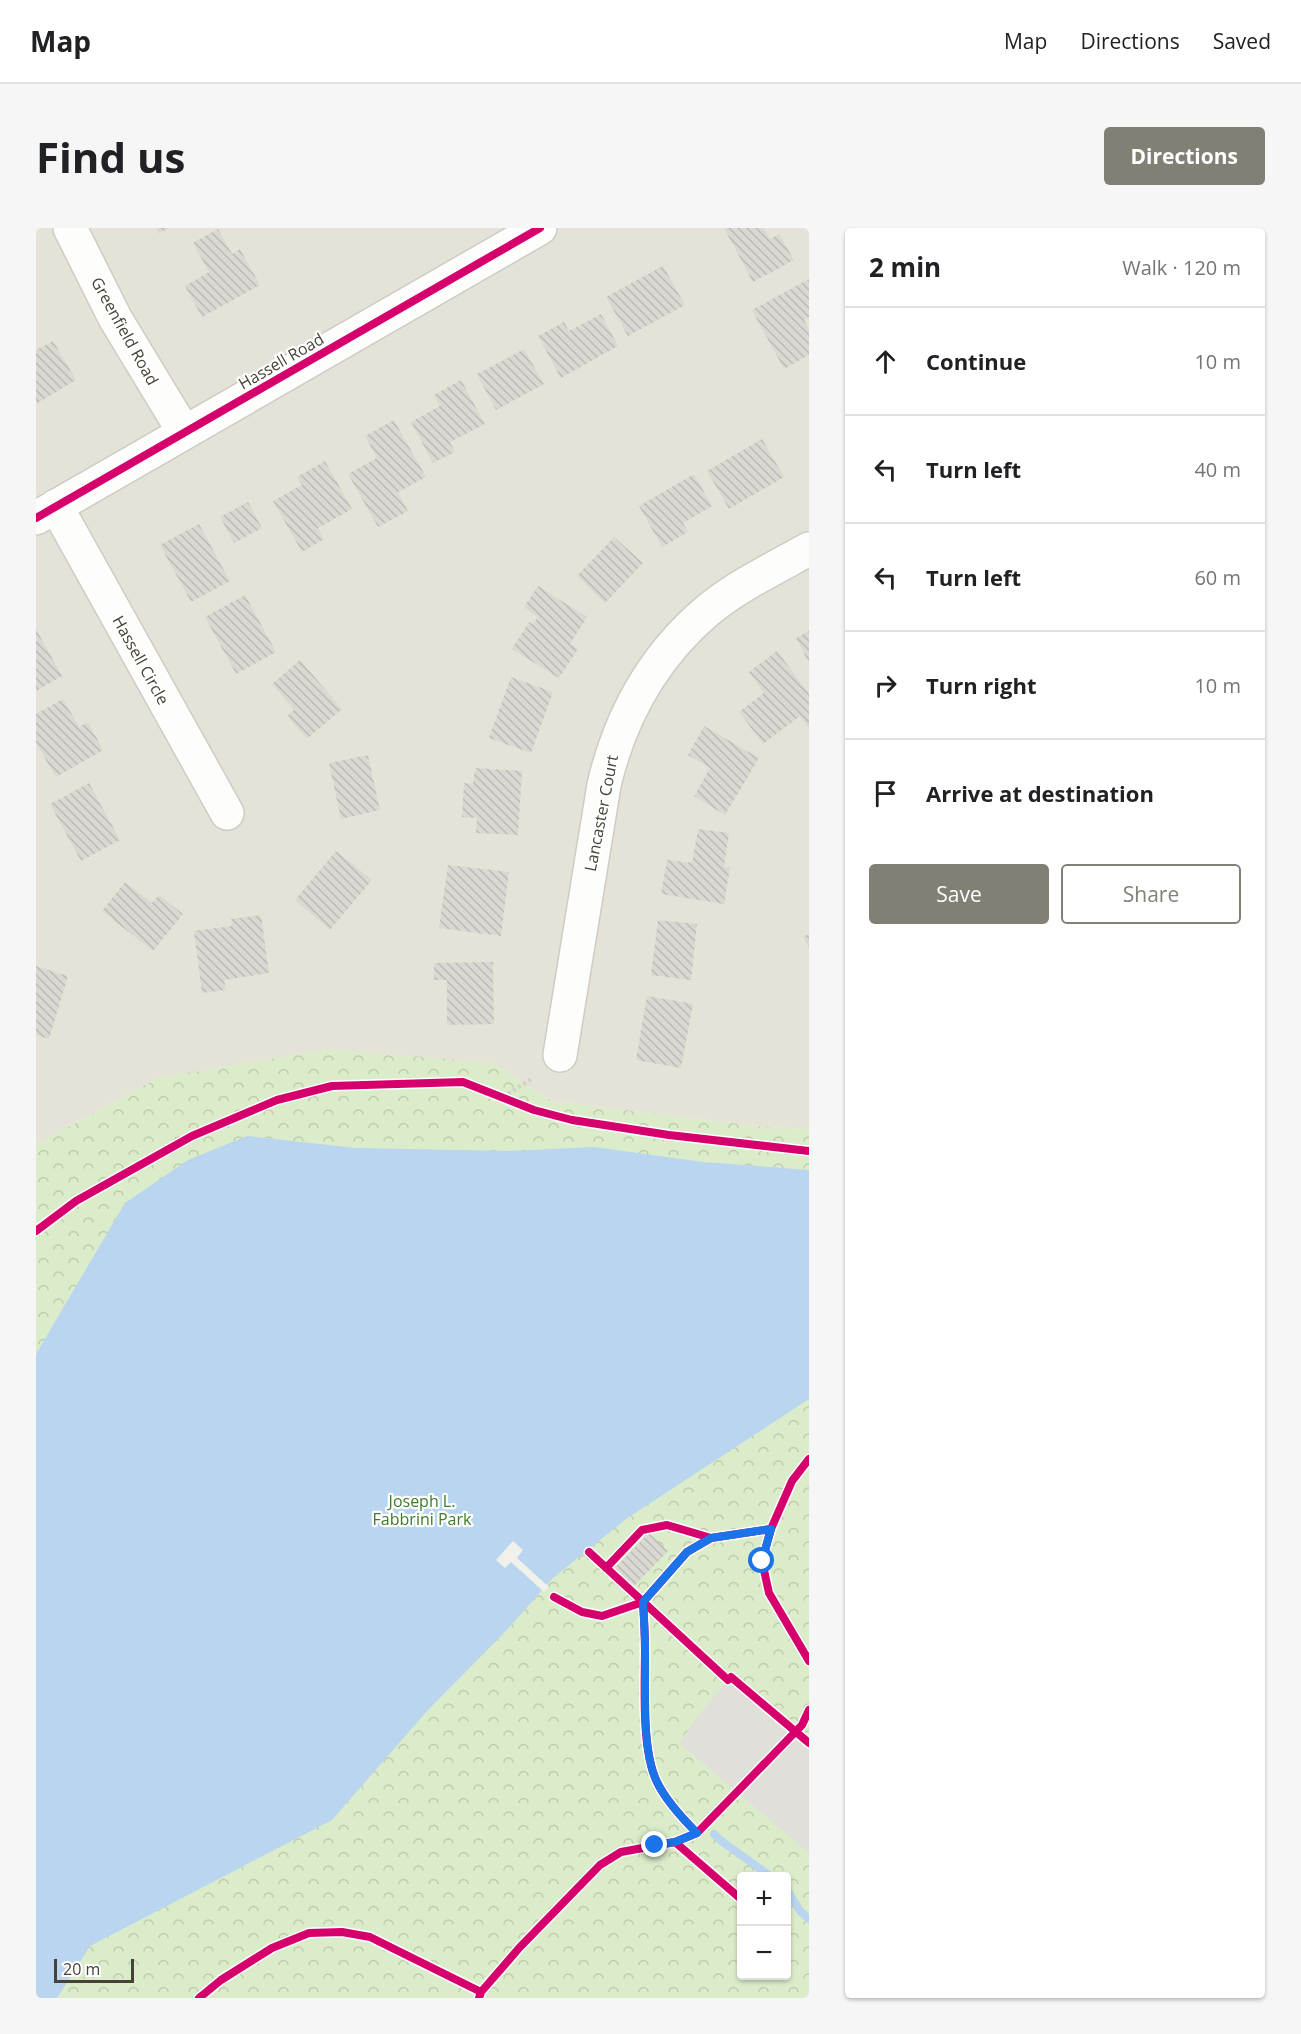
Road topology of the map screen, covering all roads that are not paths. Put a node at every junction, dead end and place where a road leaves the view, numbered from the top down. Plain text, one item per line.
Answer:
1 (70, 228) edge
2 (540, 228) edge
3 (506, 236) edge
4 (184, 432) junction
5 (46, 512) edge
6 (809, 549) edge
7 (227, 813) dead end
8 (560, 1055) dead end

1 - 4 street, Greenfield Road
2 - 3 street, Hassell Road
3 - 4 street, Hassell Road
4 - 5 street, Hassell Road
5 - 7 street, Hassell Circle
6 - 8 street, Lancaster Court

